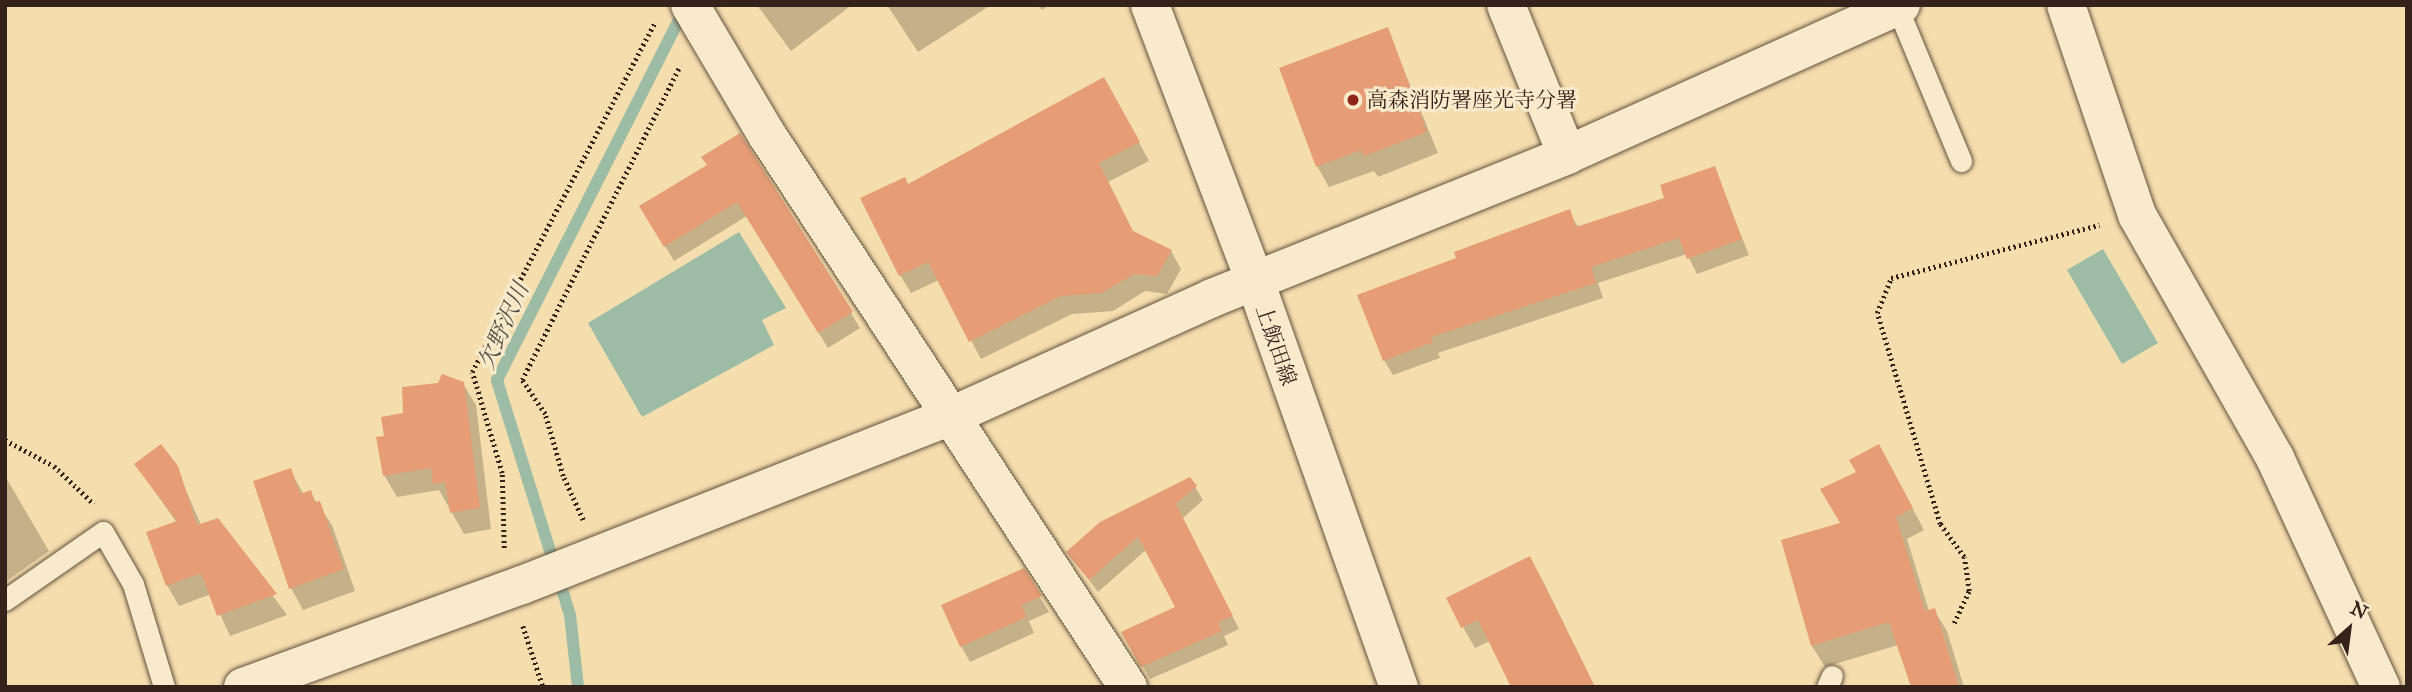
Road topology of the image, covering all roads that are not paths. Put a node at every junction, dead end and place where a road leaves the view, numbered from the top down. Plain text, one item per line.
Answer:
1 (1150, 5) edge
2 (1506, 5) edge
3 (2066, 5) edge
4 (1899, 6) edge
5 (683, 15) edge
6 (1567, 155) junction
7 (1961, 161) dead end
8 (1255, 281) junction
9 (951, 416) junction
10 (5, 600) edge
11 (164, 687) edge
12 (243, 687) edge
13 (1128, 687) edge
14 (1399, 687) edge
15 (2381, 687) edge

1 - 8 street, 上飯田線
2 - 6 street
3 - 15 street
4 - 6 street
4 - 7 lane
5 - 9 street
6 - 8 street
8 - 9 street
8 - 14 street, 上飯田線
9 - 12 street
9 - 13 street
10 - 11 lane

